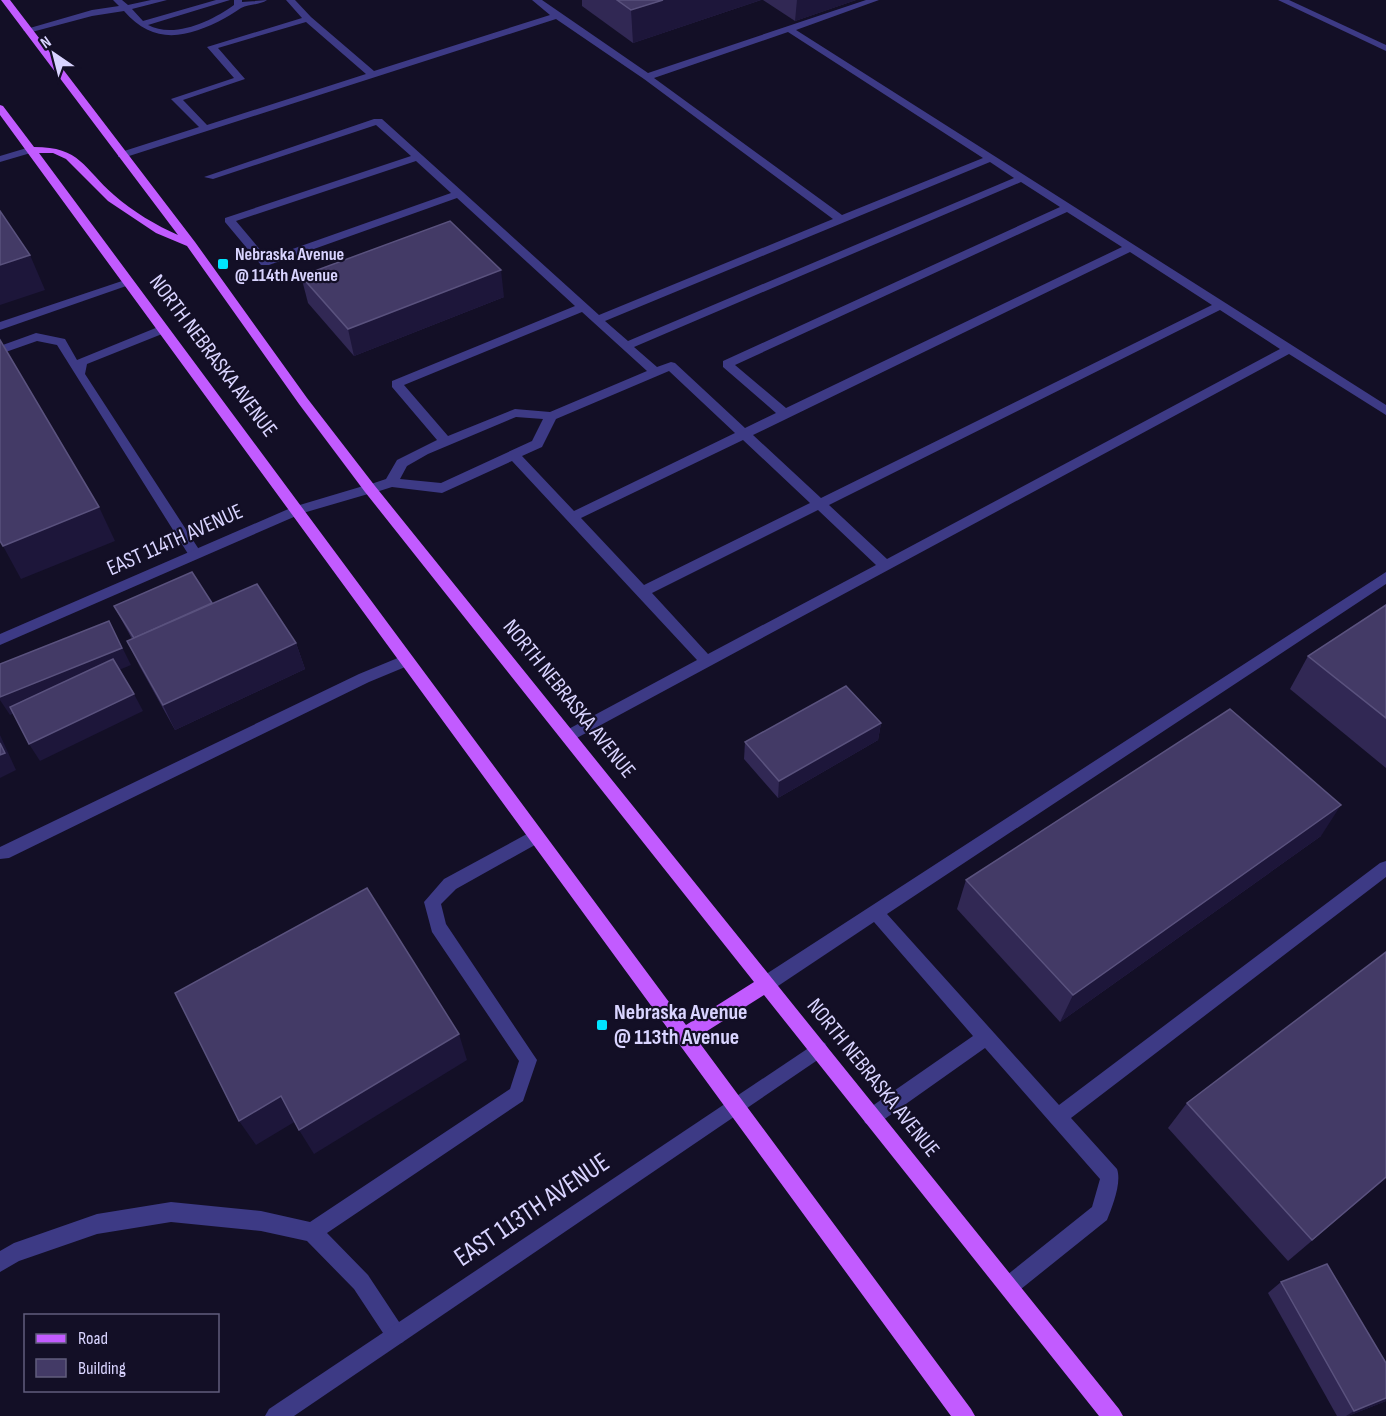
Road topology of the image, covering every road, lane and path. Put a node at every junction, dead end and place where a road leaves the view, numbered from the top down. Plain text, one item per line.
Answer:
1 (5, 0) edge
2 (117, 0) edge
3 (163, 0) edge
4 (226, 0) edge
5 (263, 0) edge
6 (290, 0) edge
7 (536, 0) edge
8 (875, 0) edge
9 (1282, 0) edge
10 (238, 3) edge
11 (126, 8) junction
12 (557, 16) junction
13 (308, 19) junction
14 (141, 24) junction
15 (789, 29) junction
16 (28, 30) junction
17 (1386, 48) edge
18 (373, 75) junction
19 (647, 77) junction
20 (0, 108) edge
21 (206, 129) junction
22 (30, 150) junction
23 (122, 155) junction
24 (418, 157) junction
25 (991, 158) junction
26 (0, 159) edge
27 (209, 177) dead end
28 (1023, 178) junction
29 (458, 194) junction
30 (1068, 207) junction
31 (840, 219) junction
32 (191, 244) junction
33 (1131, 247) junction
34 (128, 282) junction
35 (1221, 305) junction
36 (583, 308) junction
37 (597, 320) junction
38 (0, 326) edge
39 (164, 329) junction
40 (626, 346) junction
41 (1289, 349) junction
42 (0, 350) edge
43 (655, 372) junction
44 (79, 374) junction
45 (1386, 411) edge
46 (785, 414) junction
47 (551, 416) junction
48 (743, 434) junction
49 (446, 442) junction
50 (514, 455) junction
51 (391, 482) junction
52 (370, 489) junction
53 (820, 504) junction
54 (298, 510) junction
55 (572, 517) junction
56 (195, 554) junction
57 (886, 566) junction
58 (1386, 577) edge
59 (642, 592) junction
60 (0, 640) edge
61 (405, 661) junction
62 (707, 662) junction
63 (568, 736) junction
64 (536, 836) junction
65 (3, 853) dead end
66 (1386, 868) edge
67 (875, 912) junction
68 (766, 984) junction
69 (684, 1036) junction
70 (986, 1037) junction
71 (819, 1049) junction
72 (735, 1106) junction
73 (873, 1117) junction
74 (1058, 1117) junction
75 (312, 1232) junction
76 (0, 1262) edge
77 (1009, 1286) junction
78 (396, 1335) junction
79 (276, 1416) edge
80 (964, 1416) edge
81 (1112, 1416) edge

1 - 16 main road, NORTH NEBRASKA AVENUE
2 - 11 street
3 - 11 street
4 - 14 street
5 - 10 street
6 - 13 street
7 - 12 street
8 - 15 street
9 - 17 street
10 - 14 street
11 - 14 street
11 - 16 street
12 - 18 street
12 - 19 street
13 - 18 street
13 - 21 street
15 - 19 street
15 - 25 street
16 - 23 main road, NORTH NEBRASKA AVENUE
18 - 21 street
19 - 31 street
20 - 22 main road, NORTH NEBRASKA AVENUE
21 - 23 street
22 - 26 street
22 - 32 main road
22 - 34 main road, NORTH NEBRASKA AVENUE
23 - 32 main road, NORTH NEBRASKA AVENUE
24 - 27 street
24 - 29 street
24 - 29 street
25 - 28 street
25 - 31 street
28 - 30 street
28 - 40 street
29 - 36 street
30 - 33 street
30 - 46 street
31 - 37 street
32 - 52 main road, NORTH NEBRASKA AVENUE
33 - 35 street
33 - 46 street
34 - 38 street
34 - 39 main road, NORTH NEBRASKA AVENUE
35 - 41 street
35 - 53 street
36 - 37 street
36 - 49 street
37 - 40 street
39 - 44 street
39 - 54 main road, NORTH NEBRASKA AVENUE
40 - 43 street
41 - 45 street
41 - 57 street
42 - 44 street
43 - 47 street
43 - 48 street
44 - 56 street
46 - 48 street
47 - 49 street
47 - 50 street
48 - 53 street
48 - 55 street
49 - 51 street
50 - 51 street
50 - 55 street
51 - 52 street, EAST 114TH AVENUE
52 - 54 street, EAST 114TH AVENUE
52 - 63 main road, NORTH NEBRASKA AVENUE
53 - 57 street
53 - 59 street
54 - 56 street, EAST 114TH AVENUE
54 - 61 main road, NORTH NEBRASKA AVENUE
55 - 59 street
56 - 60 street, EAST 114TH AVENUE
57 - 62 street
58 - 67 street
59 - 62 street
61 - 64 main road, NORTH NEBRASKA AVENUE
61 - 65 street
62 - 63 street
63 - 68 main road, NORTH NEBRASKA AVENUE
64 - 69 main road, NORTH NEBRASKA AVENUE
64 - 75 street
66 - 74 street
67 - 68 street
67 - 70 street
68 - 69 main road
68 - 71 main road, NORTH NEBRASKA AVENUE
69 - 72 main road, NORTH NEBRASKA AVENUE
70 - 73 street
70 - 74 street
71 - 72 street, EAST 113TH AVENUE
71 - 73 main road, NORTH NEBRASKA AVENUE
72 - 78 street, EAST 113TH AVENUE
72 - 80 main road, NORTH NEBRASKA AVENUE
73 - 77 main road, NORTH NEBRASKA AVENUE
74 - 77 street
75 - 76 street
75 - 78 street
77 - 81 main road, NORTH NEBRASKA AVENUE
78 - 79 street, EAST 113TH AVENUE

